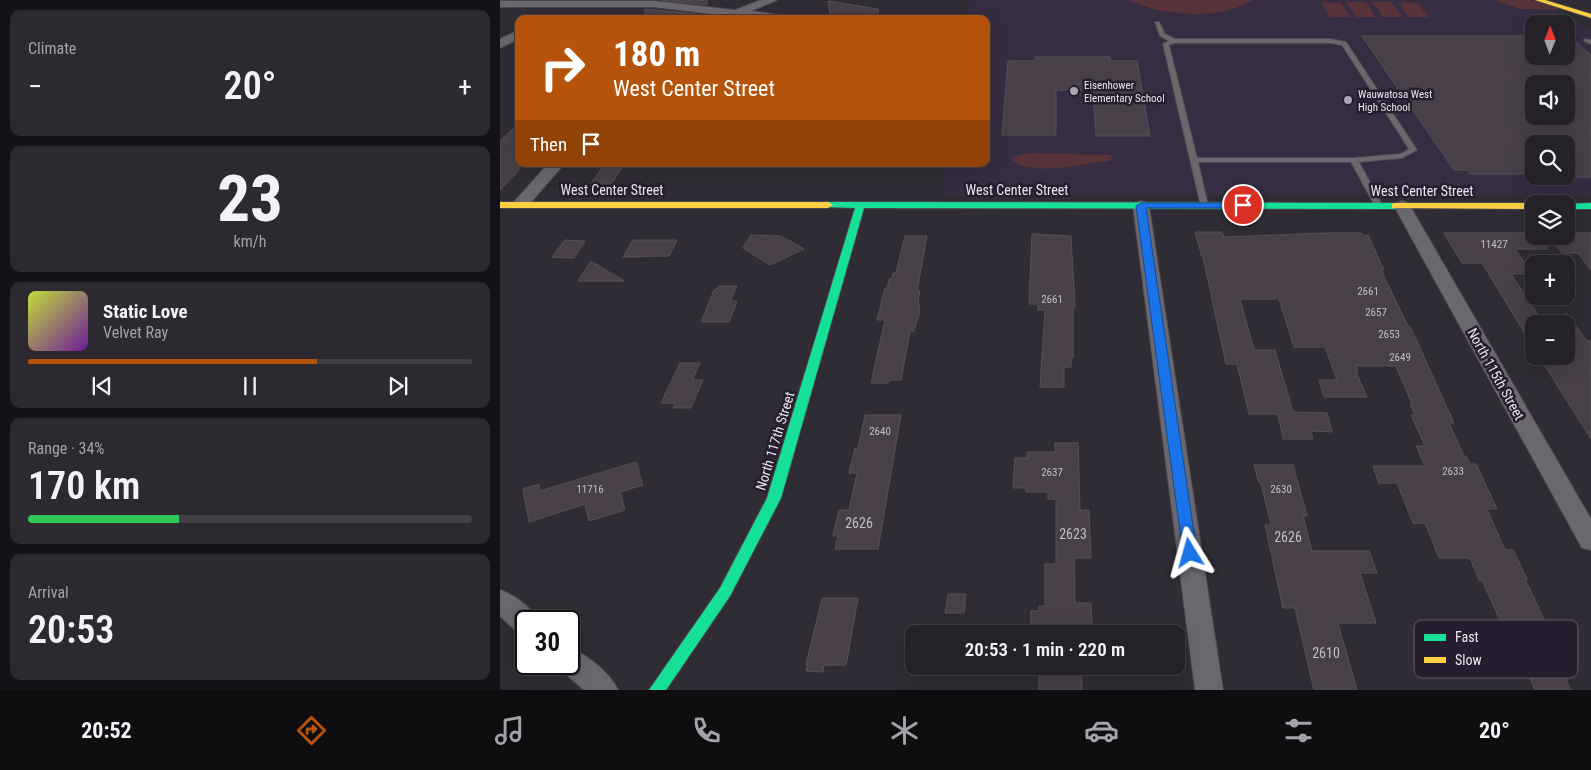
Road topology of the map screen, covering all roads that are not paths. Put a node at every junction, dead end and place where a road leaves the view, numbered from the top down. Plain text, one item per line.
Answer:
1 (771, 0) edge
2 (1538, 0) edge
3 (587, 2) edge
4 (500, 4) edge
5 (736, 13) junction
6 (558, 15) dead end
7 (732, 15) edge
8 (753, 15) edge
9 (1591, 16) edge
10 (1157, 23) dead end
11 (515, 36) edge
12 (1174, 41) junction
13 (500, 44) edge
14 (1194, 160) junction
15 (1354, 160) junction
16 (553, 167) edge
17 (500, 205) edge
18 (520, 205) junction
19 (860, 205) junction
20 (1204, 205) junction
21 (1141, 206) junction
22 (1379, 206) junction
23 (1402, 206) junction
24 (1525, 206) edge
25 (1575, 206) edge
26 (1591, 206) edge
27 (1591, 541) edge
28 (500, 600) edge
29 (515, 613) edge
30 (580, 669) edge
31 (604, 690) edge
32 (657, 690) edge
33 (1209, 690) edge

1 - 5 street
2 - 9 main road
3 - 4 street
3 - 5 street
3 - 6 street
5 - 7 street
5 - 8 street
10 - 12 lane
11 - 13 street
12 - 14 lane
12 - 15 lane
14 - 15 lane
14 - 20 lane
15 - 22 lane
16 - 18 street
17 - 18 main road, West Center Street
18 - 19 main road, West Center Street
19 - 21 main road, West Center Street
19 - 32 main road, North 117th Street
20 - 21 main road, West Center Street
20 - 22 main road, West Center Street
21 - 33 street
22 - 23 main road, West Center Street
23 - 24 main road, West Center Street
23 - 27 street, North 115th Street
25 - 26 main road
28 - 29 street
30 - 31 street

